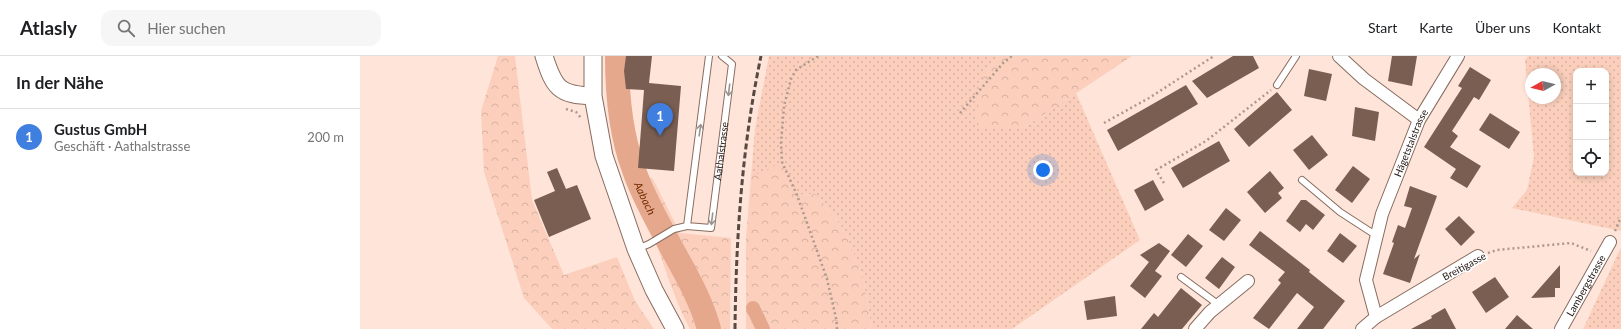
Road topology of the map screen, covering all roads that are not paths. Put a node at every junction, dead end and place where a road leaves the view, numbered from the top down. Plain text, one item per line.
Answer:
1 (544, 56) edge
2 (593, 56) edge
3 (709, 56) edge
4 (722, 56) edge
5 (1296, 56) edge
6 (1339, 56) edge
7 (1458, 56) edge
8 (1277, 85) road end
9 (594, 96) junction
10 (1419, 120) junction
11 (1302, 180) dead end
12 (687, 226) junction
13 (1376, 236) junction
14 (1610, 242) dead end
15 (636, 249) junction
16 (1478, 256) road end
17 (1181, 277) dead end
18 (1248, 282) dead end
19 (1219, 305) junction
20 (1376, 318) junction
21 (675, 329) edge
22 (1196, 329) edge
23 (1362, 329) edge
24 (1561, 329) edge

1 - 9 main road
2 - 9 main road
12 -> 3 lane
4 -> 12 lane, Aathalstrasse
5 - 8 lane
6 - 10 street
7 - 10 street, Hägetstalstrasse
9 - 15 main road
10 - 13 street, Hägetstalstrasse
11 - 13 lane
12 - 15 lane, Aathalstrasse
13 - 20 street, Hägetstalstrasse
14 - 24 street, Lambergstrasse
15 - 21 main road
16 - 20 street, Breitigasse
17 - 19 lane
18 - 19 street
19 - 22 street
20 - 23 street, Breitigasse

